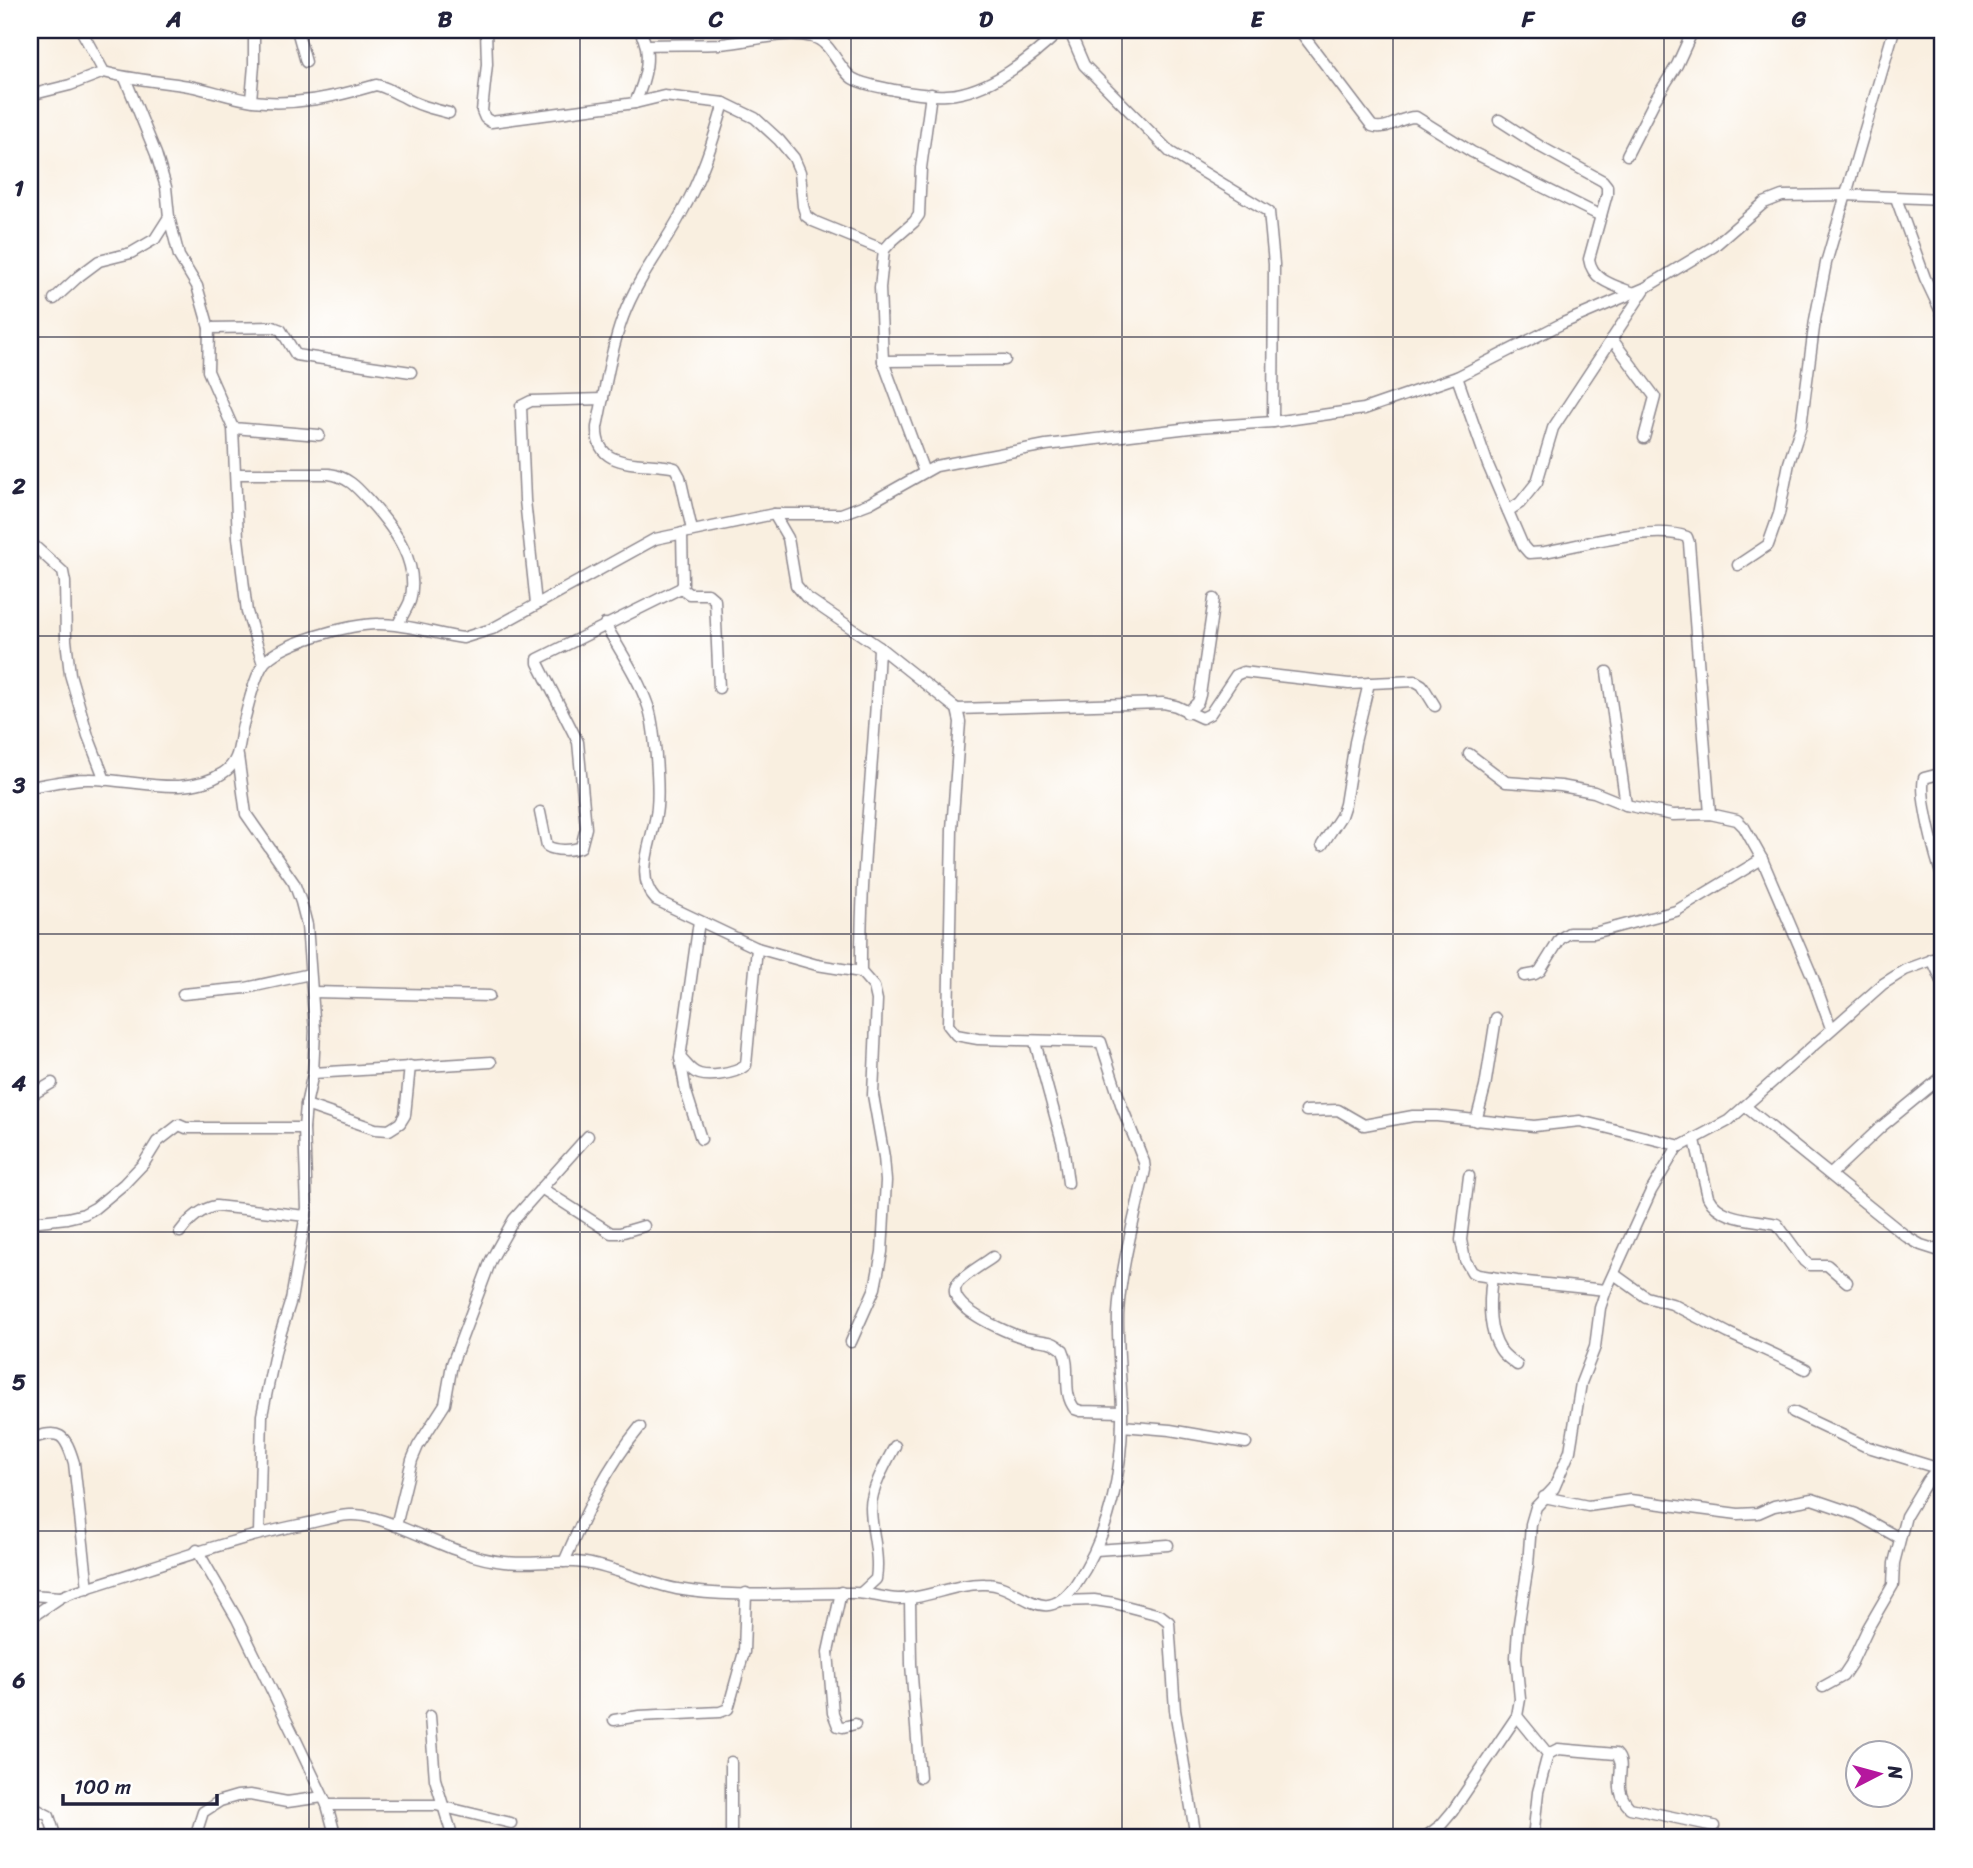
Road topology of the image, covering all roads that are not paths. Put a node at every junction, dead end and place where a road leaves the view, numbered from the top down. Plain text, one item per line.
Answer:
1 (81, 30) edge
2 (254, 30) edge
3 (297, 30) edge
4 (486, 30) edge
5 (639, 30) edge
6 (653, 30) edge
7 (1061, 30) edge
8 (1069, 30) edge
9 (1299, 30) edge
10 (1693, 30) edge
11 (1894, 30) edge
12 (646, 43) junction
13 (306, 62) dead end
14 (104, 72) junction
15 (125, 78) junction
16 (931, 94) junction
17 (30, 95) edge
18 (251, 100) junction
19 (635, 103) junction
20 (723, 103) junction
21 (449, 113) dead end
22 (1499, 120) dead end
23 (1627, 155) dead end
24 (1845, 195) junction
25 (1896, 198) junction
26 (1943, 199) edge
27 (1601, 216) junction
28 (169, 217) junction
29 (884, 250) junction
30 (1645, 288) junction
31 (1634, 293) junction
32 (54, 299) dead end
33 (1943, 316) edge
34 (209, 328) junction
35 (1612, 339) junction
36 (1005, 360) dead end
37 (883, 361) junction
38 (411, 372) dead end
39 (1457, 377) junction
40 (603, 399) junction
41 (1273, 422) junction
42 (233, 428) junction
43 (319, 435) dead end
44 (1644, 438) dead end
45 (925, 472) junction
46 (237, 474) junction
47 (1508, 511) junction
48 (774, 514) junction
49 (687, 532) junction
50 (30, 542) edge
51 (1738, 565) dead end
52 (681, 587) junction
53 (1214, 599) dead end
54 (536, 604) junction
55 (605, 624) junction
56 (398, 625) junction
57 (879, 647) junction
58 (263, 664) junction
59 (1606, 672) dead end
60 (1369, 682) junction
61 (719, 688) dead end
62 (1435, 706) dead end
63 (957, 709) junction
64 (1187, 713) junction
65 (1469, 754) dead end
66 (238, 755) junction
67 (1943, 773) edge
68 (105, 780) junction
69 (30, 787) edge
70 (1626, 805) junction
71 (540, 812) dead end
72 (1710, 814) junction
73 (1322, 845) dead end
74 (1762, 859) junction
75 (1943, 879) edge
76 (699, 921) junction
77 (757, 948) junction
78 (1943, 956) edge
79 (1932, 959) junction
80 (861, 972) junction
81 (310, 974) junction
82 (1524, 976) dead end
83 (1943, 983) edge
84 (313, 992) junction
85 (183, 994) dead end
86 (489, 996) dead end
87 (1496, 1018) dead end
88 (1831, 1028) junction
89 (1035, 1042) junction
90 (680, 1058) junction
91 (491, 1062) dead end
92 (410, 1066) junction
93 (313, 1073) junction
94 (1943, 1076) edge
95 (52, 1083) dead end
96 (30, 1096) edge
97 (306, 1105) junction
98 (1746, 1107) junction
99 (1306, 1111) dead end
100 (1476, 1121) junction
101 (304, 1128) junction
102 (587, 1136) dead end
103 (701, 1139) dead end
104 (1695, 1140) junction
105 (1678, 1146) junction
106 (1831, 1174) junction
107 (1469, 1176) dead end
108 (1068, 1183) dead end
109 (541, 1188) junction
110 (306, 1216) junction
111 (30, 1222) edge
112 (644, 1226) dead end
113 (180, 1232) dead end
114 (1943, 1252) edge
115 (993, 1257) dead end
116 (1614, 1274) junction
117 (1492, 1277) junction
118 (1847, 1282) dead end
119 (1606, 1290) junction
120 (850, 1342) dead end
121 (1517, 1365) dead end
122 (1806, 1369) dead end
123 (1122, 1412) junction
124 (1793, 1412) dead end
125 (1122, 1426) junction
126 (640, 1427) dead end
127 (30, 1439) edge
128 (1246, 1443) dead end
129 (895, 1446) dead end
130 (1940, 1465) edge
131 (1544, 1497) junction
132 (396, 1526) junction
133 (259, 1533) junction
134 (1899, 1538) junction
135 (1168, 1545) dead end
136 (197, 1550) junction
137 (1096, 1550) junction
138 (564, 1562) junction
139 (88, 1588) junction
140 (841, 1592) junction
141 (861, 1592) junction
142 (746, 1593) junction
143 (30, 1595) edge
144 (61, 1597) junction
145 (910, 1599) junction
146 (1061, 1601) junction
147 (30, 1618) edge
148 (1823, 1687) dead end
149 (430, 1716) dead end
150 (1517, 1716) junction
151 (614, 1720) dead end
152 (855, 1724) dead end
153 (1548, 1754) junction
154 (731, 1762) dead end
155 (920, 1777) dead end
156 (325, 1801) junction
157 (30, 1806) edge
158 (443, 1806) junction
159 (511, 1823) dead end
160 (1714, 1826) dead end
161 (56, 1838) edge
162 (192, 1838) edge
163 (336, 1838) edge
164 (453, 1838) edge
165 (731, 1838) edge
166 (1196, 1838) edge
167 (1424, 1838) edge
168 (1533, 1838) edge

1 - 14 street
2 - 18 street
3 - 13 street
4 - 19 street
5 - 12 street
6 - 12 street
7 - 16 street
8 - 41 street
9 - 27 street
10 - 23 street
11 - 24 street
12 - 16 street
12 - 19 street
14 - 15 street
14 - 17 street
15 - 18 street
15 - 28 street
16 - 29 street
18 - 21 street
19 - 20 street
20 - 29 street
20 - 40 street
22 - 27 street
24 - 25 street
24 - 30 street
24 - 51 street
25 - 26 street
25 - 33 street
27 - 31 street
28 - 32 street
28 - 34 street
29 - 37 street
30 - 31 street
30 - 35 street
31 - 39 street
34 - 38 street
34 - 42 street
35 - 44 street
35 - 47 street
36 - 37 street
37 - 45 street
39 - 41 street
39 - 47 street
40 - 49 street
40 - 54 street
41 - 45 street
42 - 43 street
42 - 46 street
45 - 48 street
46 - 56 street
46 - 58 street
47 - 72 street
48 - 49 street
48 - 57 street
49 - 52 street
49 - 54 street
50 - 68 street
52 - 55 street
52 - 61 street
53 - 64 street
54 - 56 street
55 - 71 street
55 - 76 street
56 - 58 street
57 - 63 street
57 - 80 street
58 - 66 street
59 - 70 street
60 - 62 street
60 - 64 street
60 - 73 street
63 - 64 street
63 - 89 street
65 - 70 street
66 - 68 street
66 - 81 street
67 - 75 street
68 - 69 street
70 - 72 street
72 - 74 street
74 - 82 street
74 - 88 street
76 - 77 street
76 - 90 street
77 - 80 street
77 - 90 street
78 - 79 street
79 - 83 street
79 - 88 street
80 - 120 street
81 - 84 street
81 - 85 street
84 - 86 street
84 - 93 street
87 - 100 street
88 - 98 street
89 - 108 street
89 - 123 street
90 - 103 street
91 - 92 street
92 - 93 street
92 - 97 street
93 - 97 street
94 - 106 street
95 - 96 street
97 - 101 street
98 - 104 street
98 - 106 street
99 - 100 street
100 - 105 street
101 - 110 street
101 - 111 street
102 - 109 street
104 - 105 street
104 - 118 street
105 - 116 street
106 - 114 street
107 - 117 street
109 - 112 street
109 - 132 street
110 - 113 street
110 - 133 street
115 - 123 street
116 - 119 street
116 - 122 street
117 - 119 street
117 - 121 street
119 - 131 street
123 - 125 street
124 - 130 street
125 - 128 street
125 - 137 street
126 - 138 street
127 - 139 street
129 - 141 street
130 - 134 street
131 - 134 street
131 - 150 street
132 - 133 street
132 - 138 street
133 - 136 street
134 - 148 street
135 - 137 street
136 - 139 street
136 - 156 street
137 - 146 street
138 - 142 street
139 - 144 street
140 - 141 street
140 - 142 street
140 - 152 street
141 - 145 street
142 - 151 street
143 - 144 street
144 - 147 street
145 - 146 street
145 - 155 street
146 - 166 street
149 - 158 street
150 - 153 street
150 - 167 street
153 - 160 street
153 - 168 street
154 - 165 street
156 - 158 street
156 - 162 street
156 - 163 street
157 - 161 street
158 - 159 street
158 - 164 street

